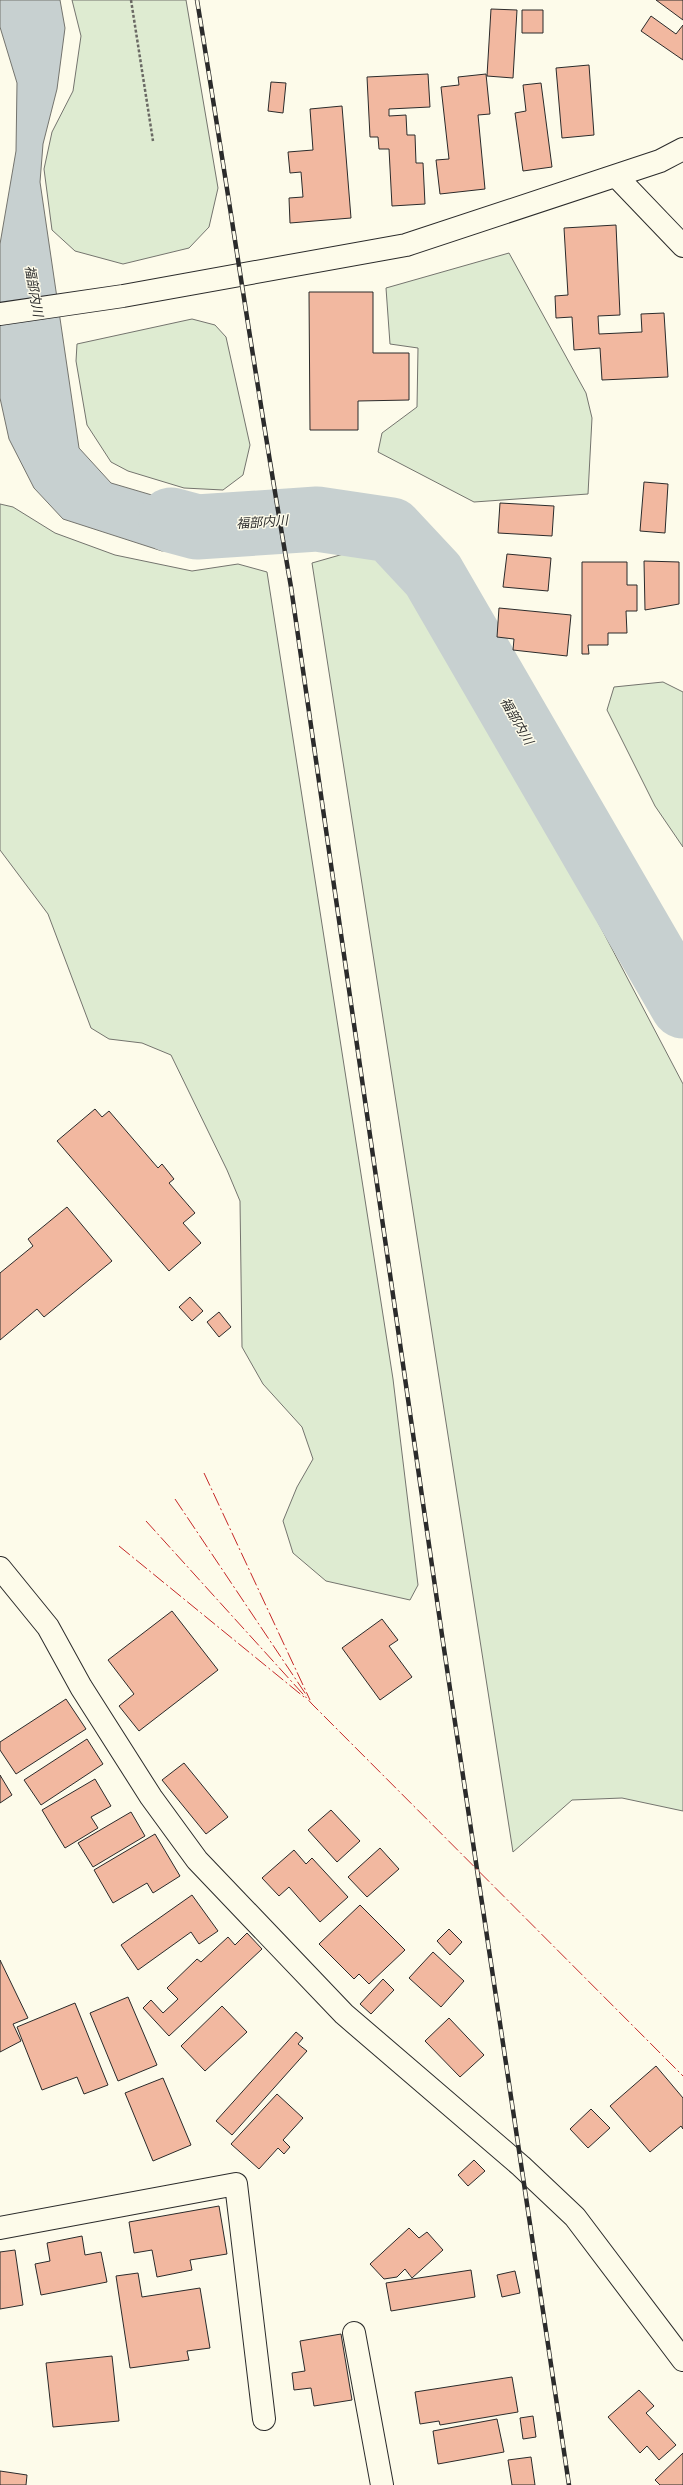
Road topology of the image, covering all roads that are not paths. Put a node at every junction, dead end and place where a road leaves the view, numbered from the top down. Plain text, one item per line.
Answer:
1 (683, 149) edge
2 (616, 176) junction
3 (683, 246) edge
4 (0, 314) edge
5 (0, 1568) edge
6 (0, 2228) edge
7 (354, 2333) dead end
8 (683, 2360) edge
9 (264, 2419) dead end
10 (382, 2485) edge

1 - 2 street
2 - 3 street
2 - 4 street
5 - 8 street
6 - 9 street
7 - 10 street

